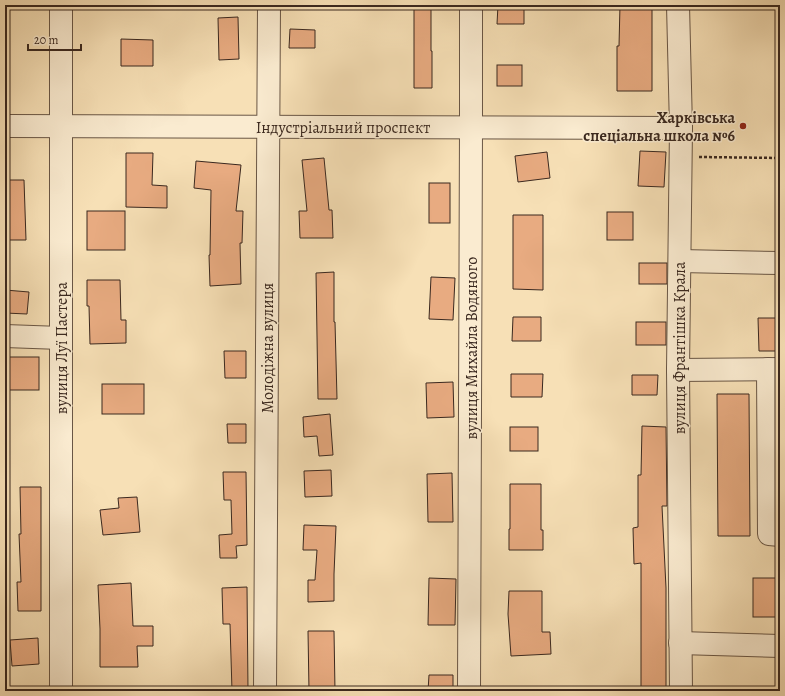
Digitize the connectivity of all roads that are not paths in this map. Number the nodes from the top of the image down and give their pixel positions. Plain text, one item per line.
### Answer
1 (61, 5) edge
2 (269, 5) edge
3 (471, 5) edge
4 (678, 5) edge
5 (5, 126) edge
6 (61, 126) junction
7 (268, 127) junction
8 (472, 128) junction
9 (681, 128) junction
10 (680, 261) junction
11 (780, 263) edge
12 (5, 336) edge
13 (61, 338) junction
14 (774, 369) edge
15 (678, 370) junction
16 (780, 534) edge
17 (680, 643) junction
18 (780, 646) edge
19 (61, 691) edge
20 (265, 691) edge
21 (469, 691) edge
22 (680, 691) edge

1 - 6 street, вулиця Луї Пастера
2 - 7 street, Молодіжна вулиця
3 - 8 street, вулиця Михайла Водяного
4 - 9 street, вулиця Франтішка Крала
5 - 6 street, Індустріальний проспект
6 - 7 street, Індустріальний проспект
6 - 13 street, вулиця Луї Пастера
7 - 8 street, Індустріальний проспект
7 - 20 street, Молодіжна вулиця
8 - 9 street, Індустріальний проспект
8 - 21 street, вулиця Михайла Водяного
9 - 10 street, вулиця Франтішка Крала
10 - 11 street
10 - 15 street, вулиця Франтішка Крала
12 - 13 street
13 - 19 street, вулиця Луї Пастера
14 - 15 street
14 - 16 street
15 - 17 street, вулиця Франтішка Крала
17 - 18 street
17 - 22 street, вулиця Франтішка Крала

